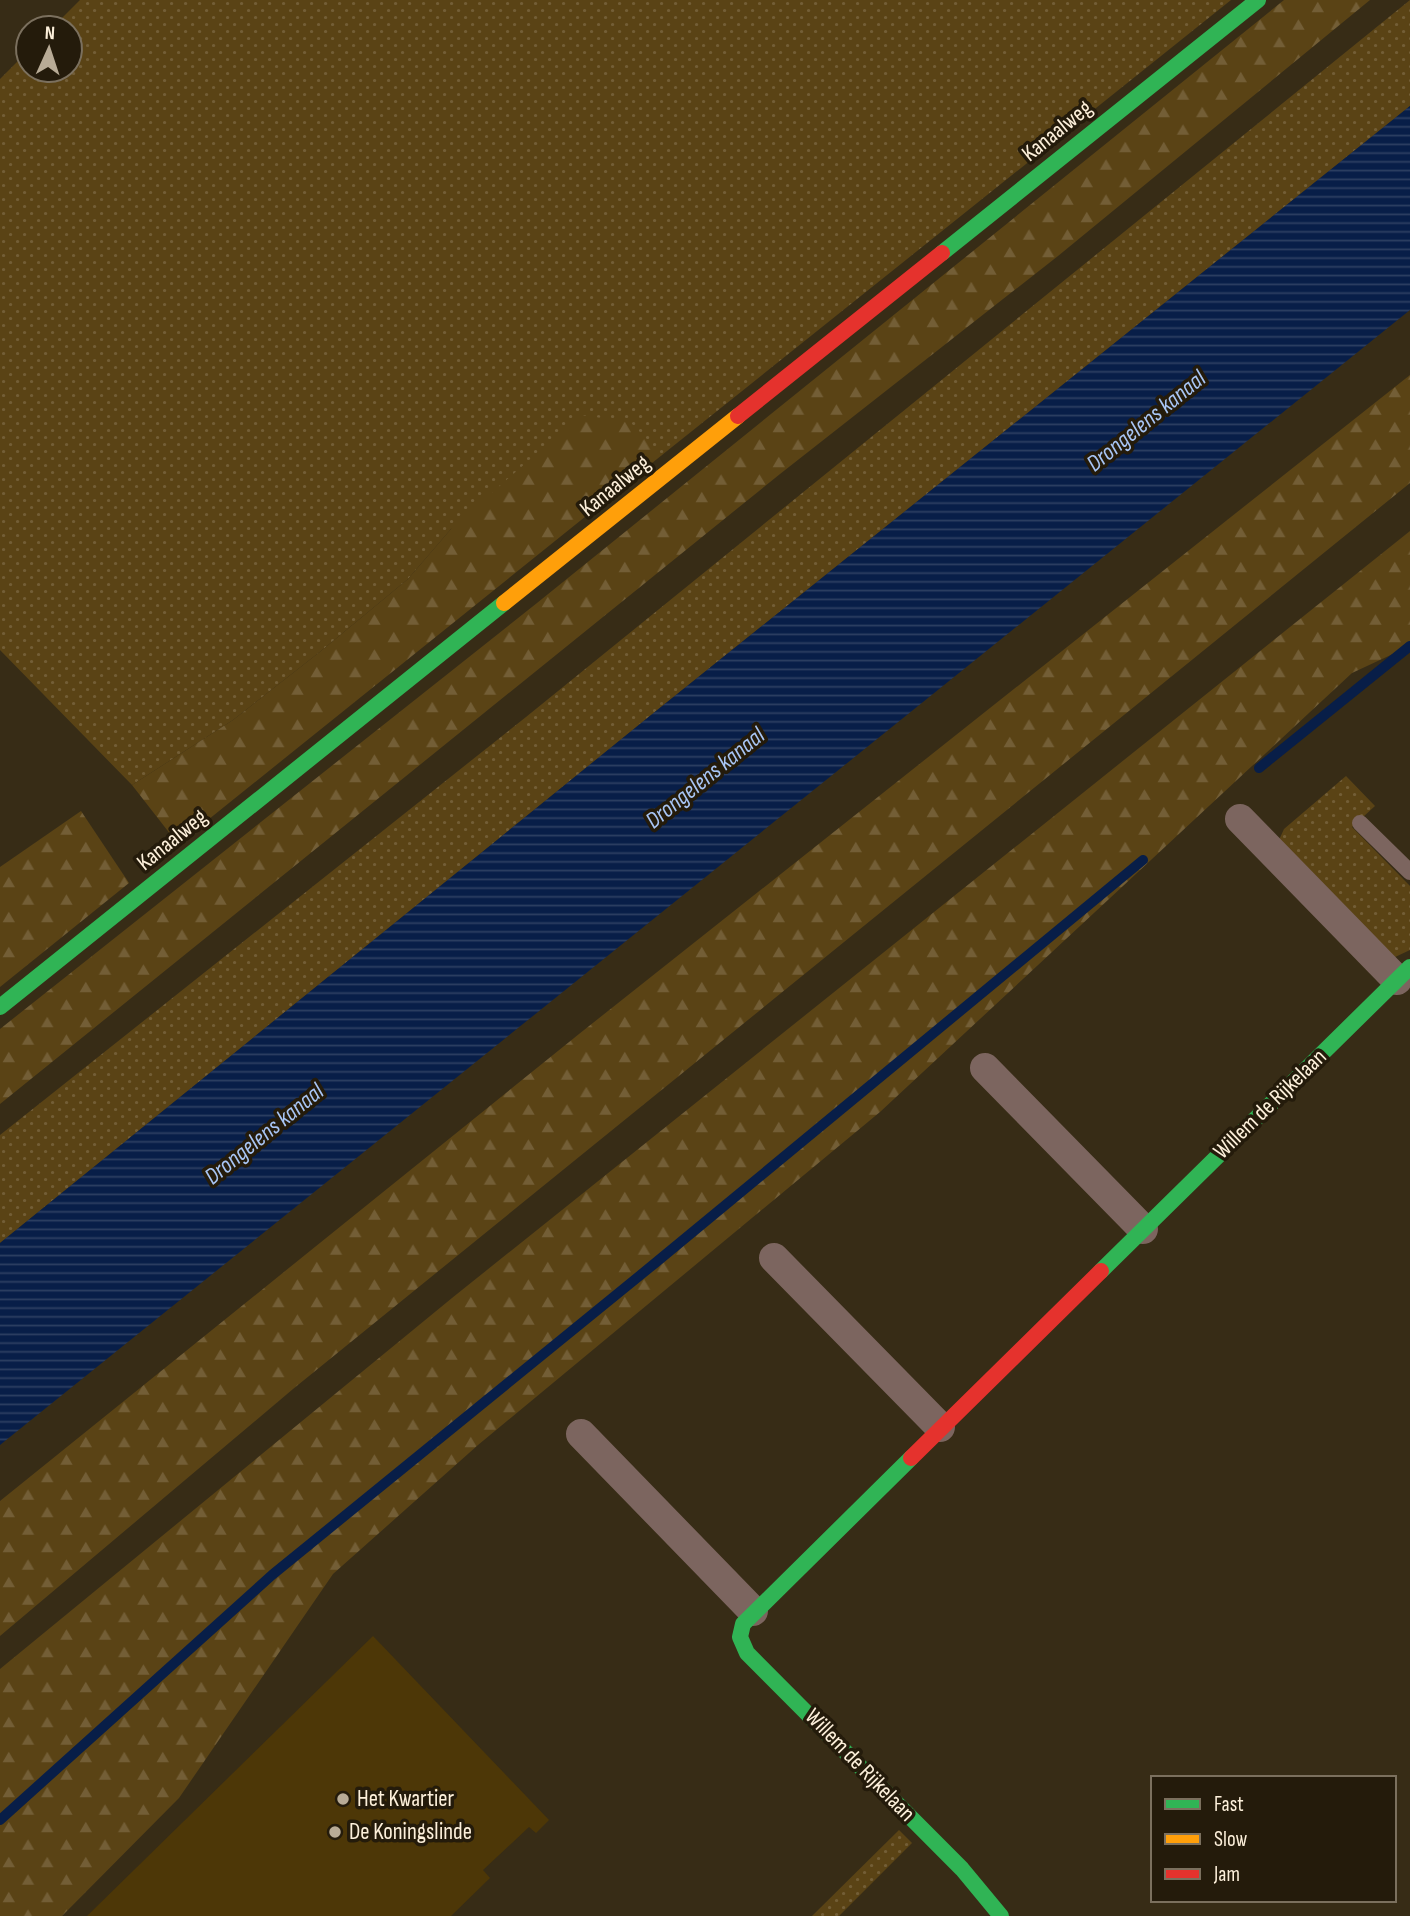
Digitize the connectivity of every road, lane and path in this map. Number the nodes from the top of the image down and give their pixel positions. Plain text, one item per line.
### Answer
1 (1258, 0) edge
2 (1240, 819) dead end
3 (1360, 823) dead end
4 (1410, 872) edge
5 (1404, 973) edge
6 (0, 1007) edge
7 (985, 1068) dead end
8 (1143, 1229) junction
9 (774, 1258) dead end
10 (940, 1427) junction
11 (581, 1434) dead end
12 (753, 1611) junction
13 (1001, 1916) edge

1 - 6 street, Kanaalweg
2 - 5 street, Willem de Rijkelaan
3 - 4 lane
5 - 8 street, Willem de Rijkelaan
7 - 8 street
8 - 10 street, Willem de Rijkelaan
9 - 10 street
10 - 12 street, Willem de Rijkelaan
11 - 12 street
12 - 13 street, Willem de Rijkelaan

